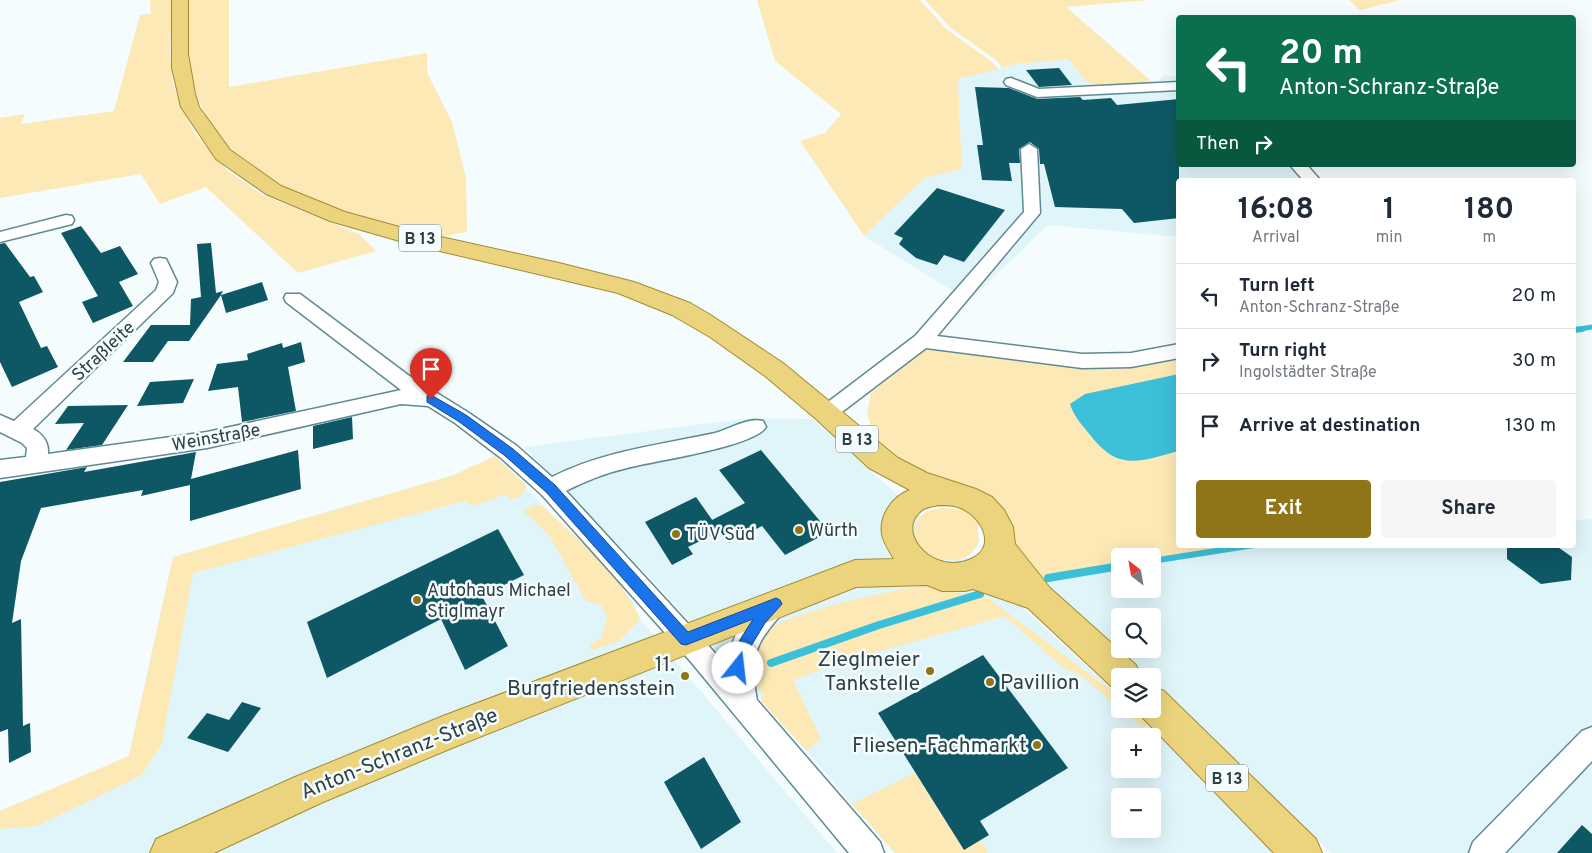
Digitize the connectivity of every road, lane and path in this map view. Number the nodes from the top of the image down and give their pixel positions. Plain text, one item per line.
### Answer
1 (180, 0) edge
2 (1011, 82) dead end
3 (1176, 86) edge
4 (1029, 150) dead end
5 (1300, 167) edge
6 (1310, 178) edge
7 (66, 220) dead end
8 (0, 237) edge
9 (160, 263) dead end
10 (293, 298) dead end
11 (922, 341) junction
12 (1176, 352) edge
13 (431, 399) junction
14 (826, 412) junction
15 (9, 427) edge
16 (755, 427) dead end
17 (37, 462) junction
18 (887, 466) junction
19 (0, 469) edge
20 (550, 488) junction
21 (946, 493) junction
22 (900, 523) junction
23 (1000, 546) junction
24 (928, 572) junction
25 (854, 574) junction
26 (972, 575) junction
27 (1039, 598) junction
28 (776, 604) junction
29 (686, 639) junction
30 (1115, 668) edge
31 (744, 705) junction
32 (1161, 712) edge
33 (1592, 741) edge
34 (170, 853) edge
35 (869, 853) edge
36 (1302, 853) edge
37 (1484, 853) edge

1 - 14 main road, B 13
2 - 3 street
4 - 11 street
5 - 6 street
7 - 8 street
9 - 15 street, Straßleite
10 - 13 street
11 - 12 street
11 - 14 street
13 - 17 street, Weinstraße
13 - 20 street
14 - 18 main road, B 13
15 - 17 street, Straßleite
16 - 20 street
17 - 19 street, Weinstraße
18 - 21 main road, B 13
18 - 22 main road, B 13
20 - 29 street
21 - 22 main road, B 13
21 - 23 main road, B 13
22 - 24 main road, B 13
22 - 25 main road, Anton-Schranz-Straße
23 - 26 main road, B 13
23 - 27 main road, B 13
24 - 25 main road, Anton-Schranz-Straße
24 - 26 main road, B 13
25 - 28 main road, Anton-Schranz-Straße
26 - 27 main road, B 13
27 - 30 main road, B 13
28 - 29 main road, Anton-Schranz-Straße
28 - 31 street
29 - 31 street
29 - 34 main road, Anton-Schranz-Straße
31 - 35 street
32 - 36 main road, B 13
33 - 37 street

